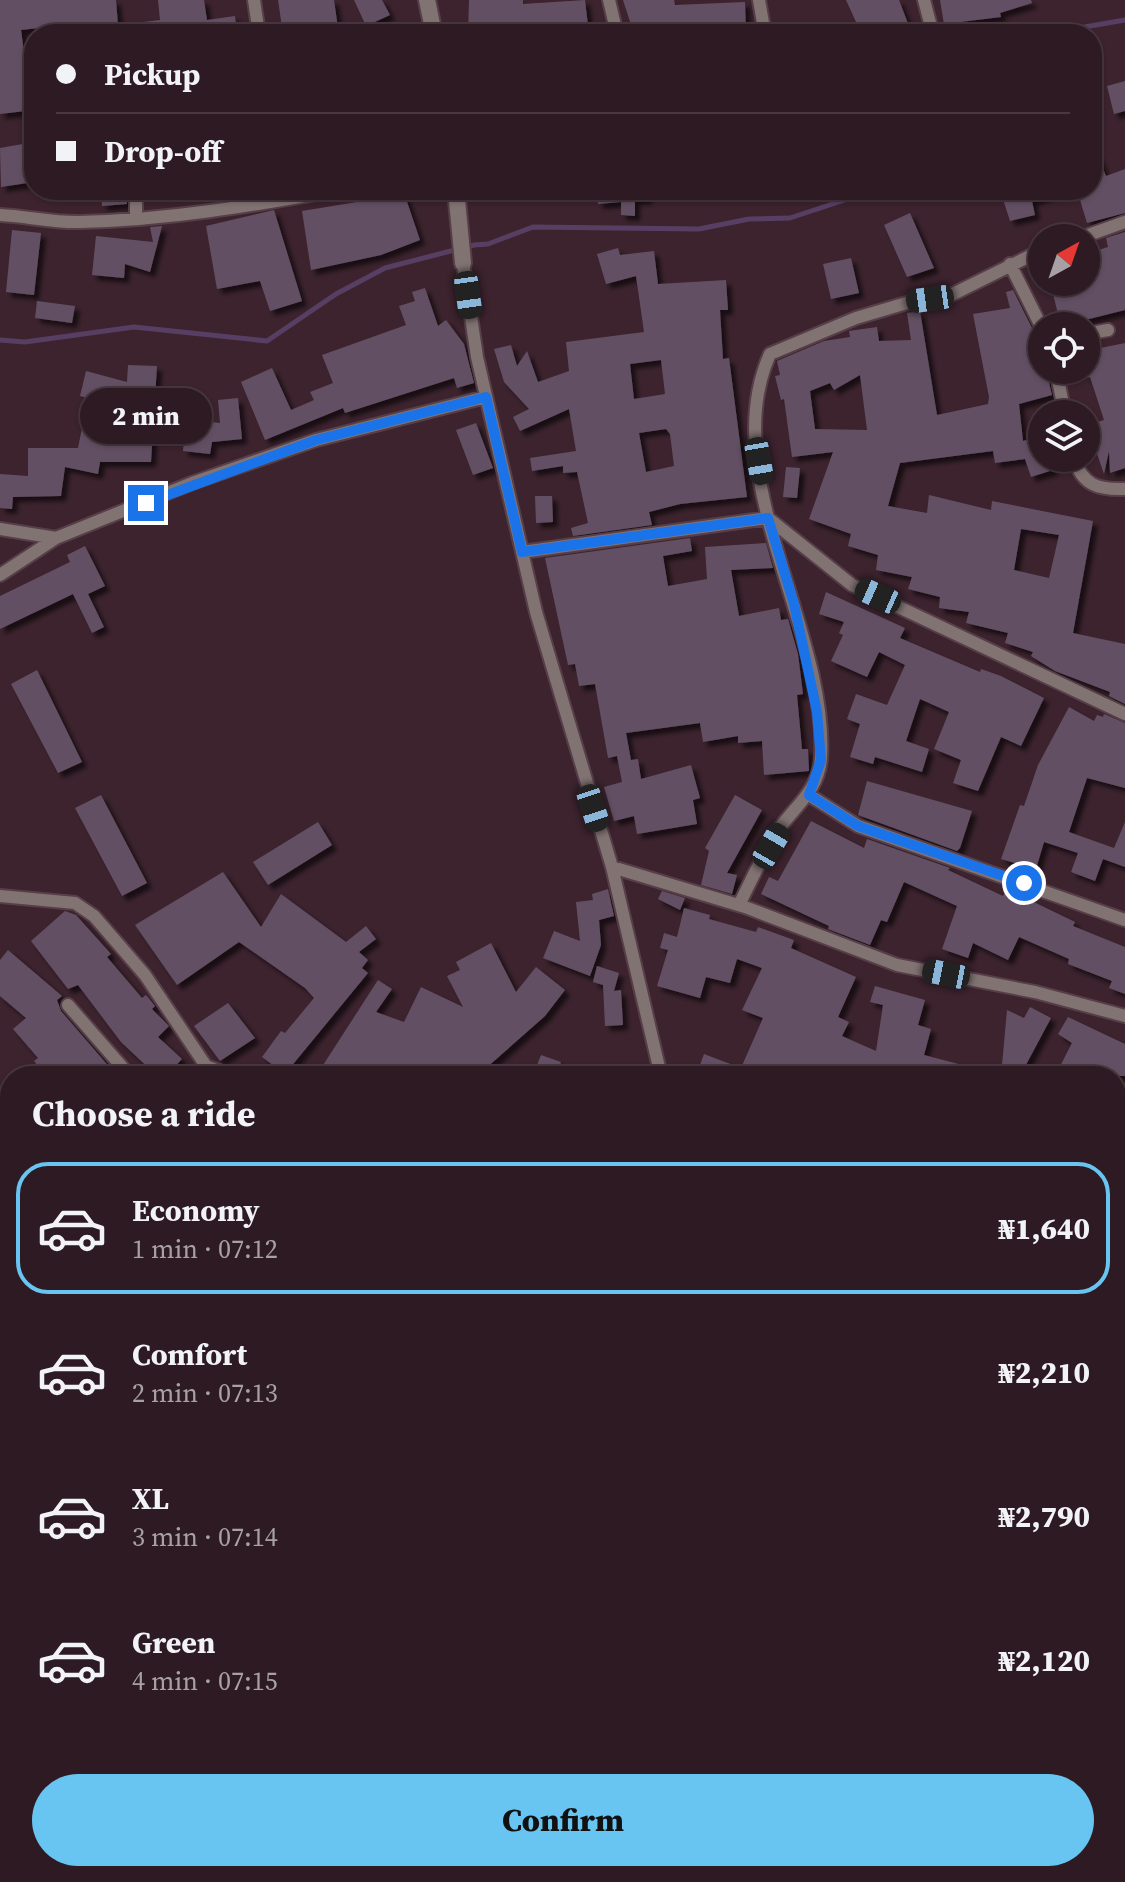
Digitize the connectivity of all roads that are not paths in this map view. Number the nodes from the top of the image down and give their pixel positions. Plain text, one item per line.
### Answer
1 (254, 0) edge
2 (427, 0) edge
3 (609, 0) edge
4 (759, 0) edge
5 (924, 0) edge
6 (258, 24) edge
7 (432, 24) edge
8 (615, 24) edge
9 (763, 24) edge
10 (930, 24) edge
11 (136, 200) edge
12 (281, 200) edge
13 (457, 200) edge
14 (0, 215) edge
15 (136, 218) junction
16 (1125, 222) edge
17 (1100, 231) edge
18 (1028, 256) edge
19 (463, 263) joint
20 (1010, 264) junction
21 (1034, 312) edge
22 (1108, 330) dead end
23 (1100, 331) edge
24 (486, 397) junction
25 (1078, 472) edge
26 (1125, 489) edge
27 (768, 518) junction
28 (0, 529) edge
29 (56, 538) junction
30 (522, 552) junction
31 (0, 575) edge
32 (1125, 714) edge
33 (809, 795) junction
34 (612, 867) junction
35 (0, 896) edge
36 (739, 905) junction
37 (1125, 920) edge
38 (68, 1005) dead end
39 (1125, 1016) edge
40 (121, 1066) edge
41 (206, 1066) edge
42 (659, 1066) edge

1 - 6 street
2 - 7 street
3 - 8 street
4 - 9 street
5 - 10 street
11 - 15 street
12 - 15 street
13 - 19 street
14 - 15 street
16 - 17 street
18 - 20 street
19 - 24 street
20 - 21 street
20 - 27 street
22 - 23 street
24 - 29 street
24 - 30 street
25 - 26 street
27 - 30 street
27 - 32 street
27 - 33 street
28 - 29 street
29 - 31 street
30 - 34 street
33 - 36 street
33 - 37 street
34 - 36 street
34 - 42 street
35 - 41 street
36 - 39 street
38 - 40 street

